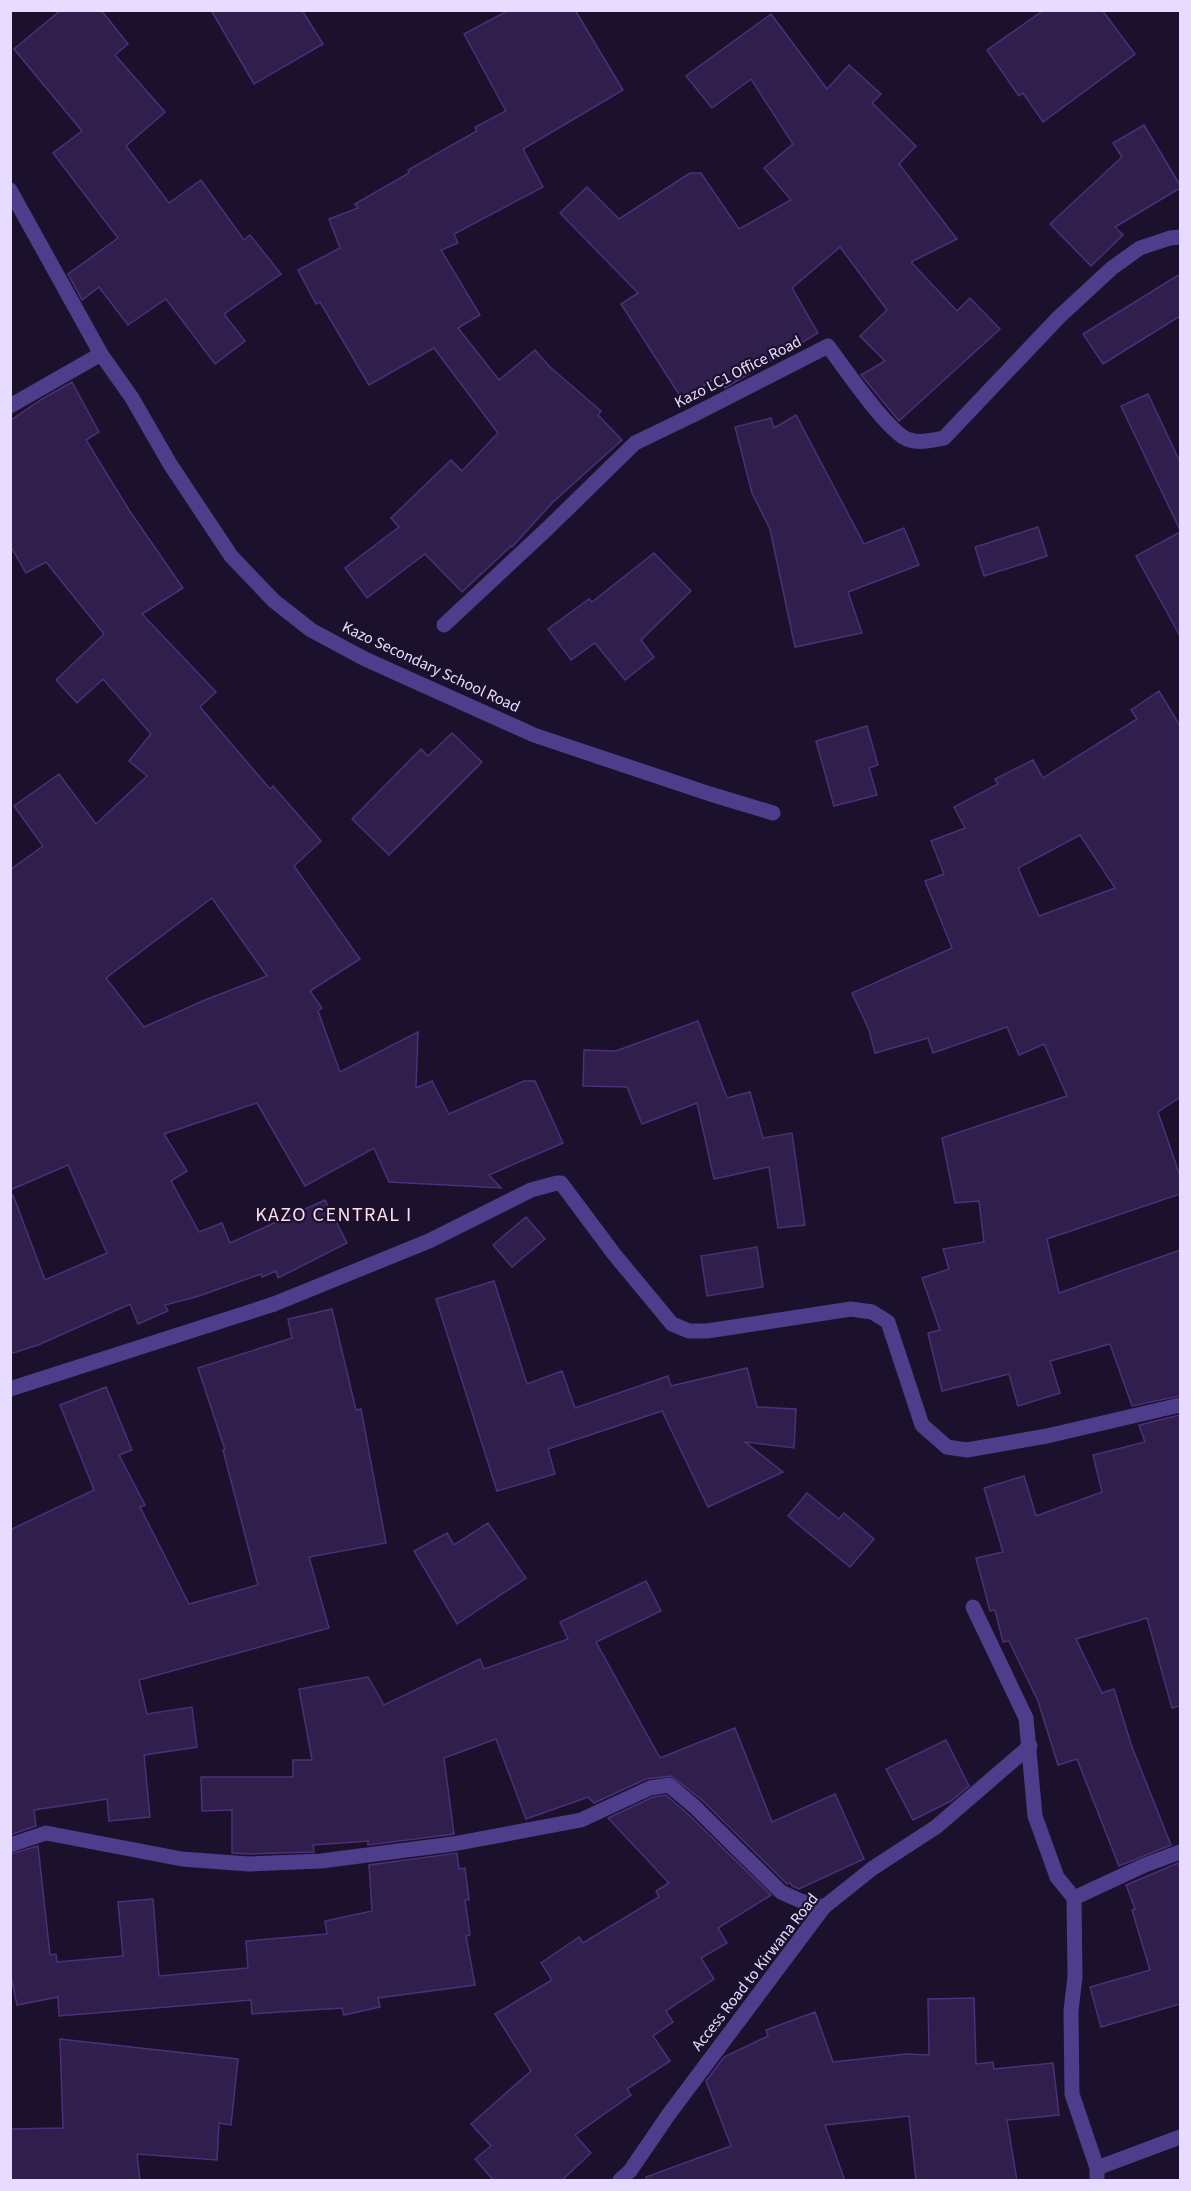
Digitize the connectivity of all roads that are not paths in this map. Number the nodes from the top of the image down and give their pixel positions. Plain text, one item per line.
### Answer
1 (10, 190) edge
2 (1180, 237) edge
3 (101, 354) junction
4 (10, 406) edge
5 (444, 625) dead end
6 (772, 813) dead end
7 (10, 1389) edge
8 (1180, 1405) edge
9 (973, 1607) dead end
10 (1030, 1746) junction
11 (10, 1845) edge
12 (1180, 1852) edge
13 (1074, 1898) junction
14 (824, 1907) junction
15 (1180, 2137) edge
16 (1097, 2174) edge
17 (621, 2181) edge

1 - 3 street, Kazo Secondary School Road
2 - 5 street, Kazo LC1 Office Road
3 - 4 street
3 - 6 street, Kazo Secondary School Road
7 - 8 street
9 - 10 street
10 - 13 street
10 - 14 street, Access Road to Kirwana Road
11 - 14 street
12 - 13 street
13 - 16 street
14 - 17 street, Access Road to Kirwana Road
15 - 16 street

